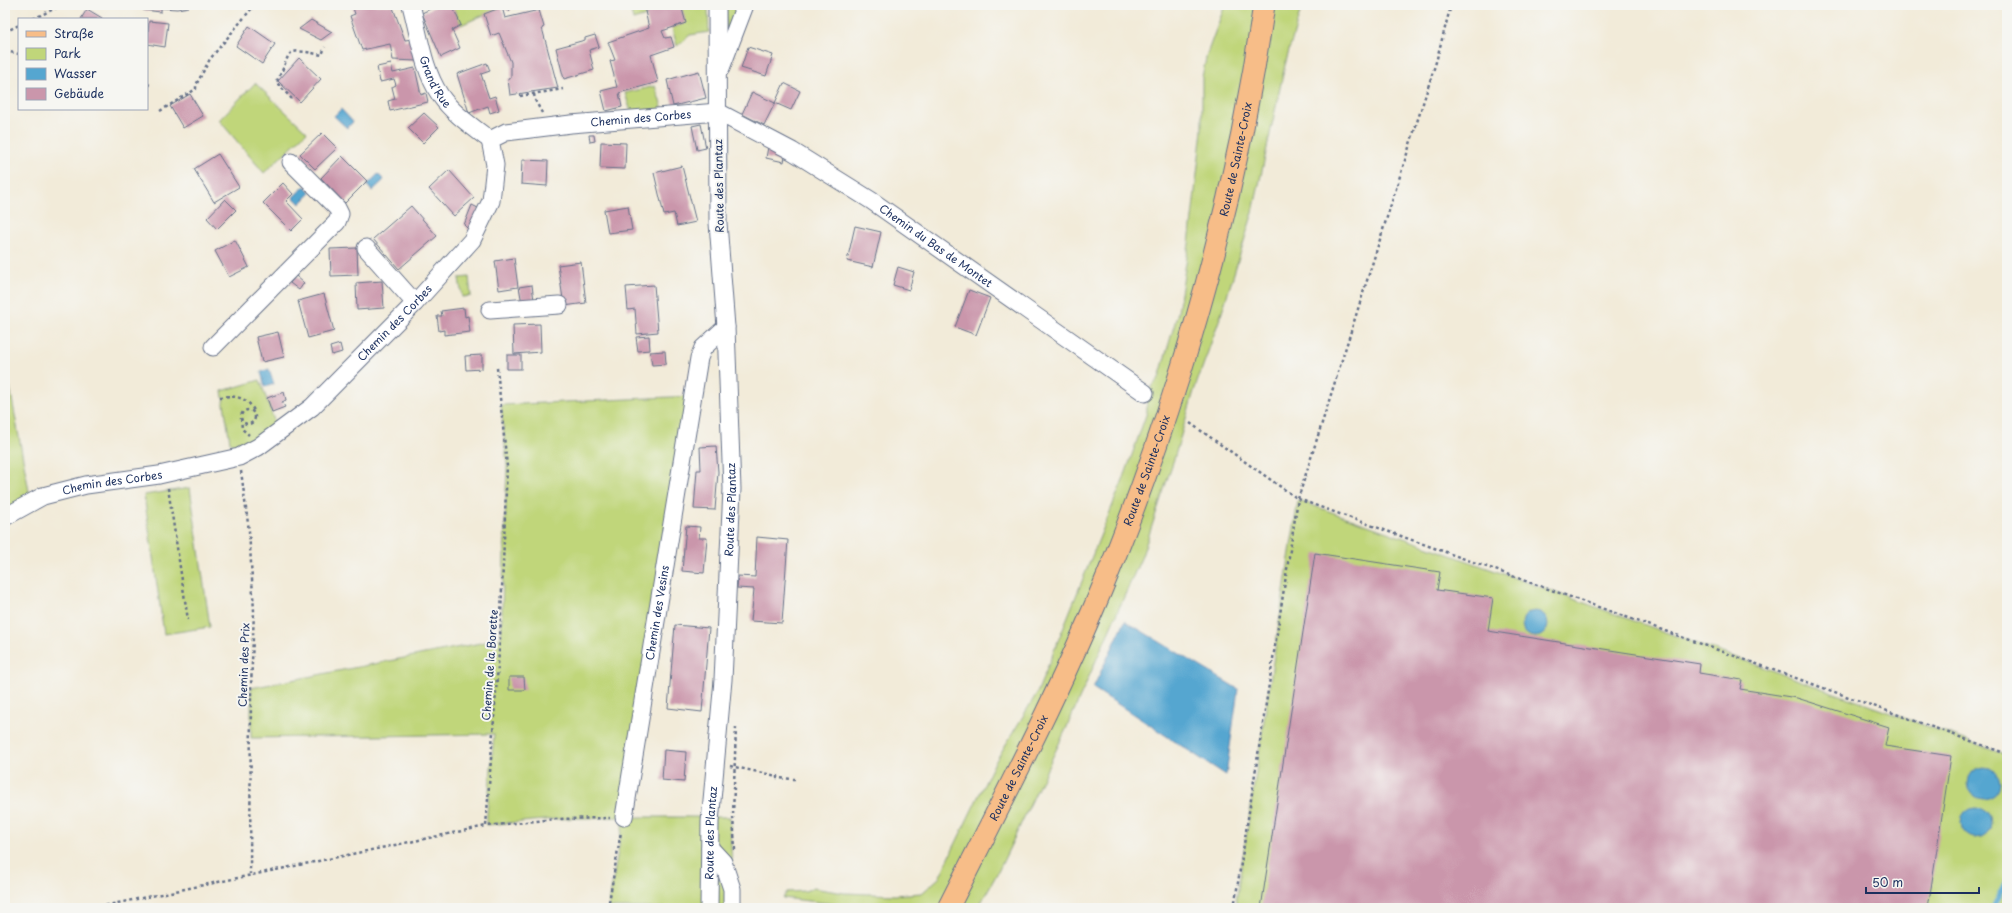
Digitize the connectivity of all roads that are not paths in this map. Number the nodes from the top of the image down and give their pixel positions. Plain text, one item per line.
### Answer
1 (411, 5) edge
2 (717, 5) edge
3 (745, 5) edge
4 (1264, 5) edge
5 (717, 78) junction
6 (718, 112) junction
7 (490, 140) junction
8 (290, 162) dead end
9 (366, 248) dead end
10 (415, 302) junction
11 (559, 305) dead end
12 (490, 310) dead end
13 (726, 327) junction
14 (212, 347) dead end
15 (1145, 393) dead end
16 (5, 517) edge
17 (624, 817) road end
18 (710, 848) junction
19 (709, 908) edge
20 (732, 908) edge
21 (948, 908) edge

1 - 7 street, Grand'Rue
2 - 5 street, Route des Plantaz
3 - 5 street
4 - 21 main road, Route de Sainte-Croix
5 - 6 street, Route des Plantaz
6 - 7 street, Chemin des Corbes
6 - 13 street, Route des Plantaz
6 - 15 street, Chemin du Bas de Montet
7 - 10 street, Chemin des Corbes
8 - 14 street
9 - 10 street
10 - 16 street, Chemin des Corbes
11 - 12 street
13 - 17 street, Chemin des Vesins
13 - 18 street, Route des Plantaz
18 - 19 street, Route des Plantaz
18 - 20 street

